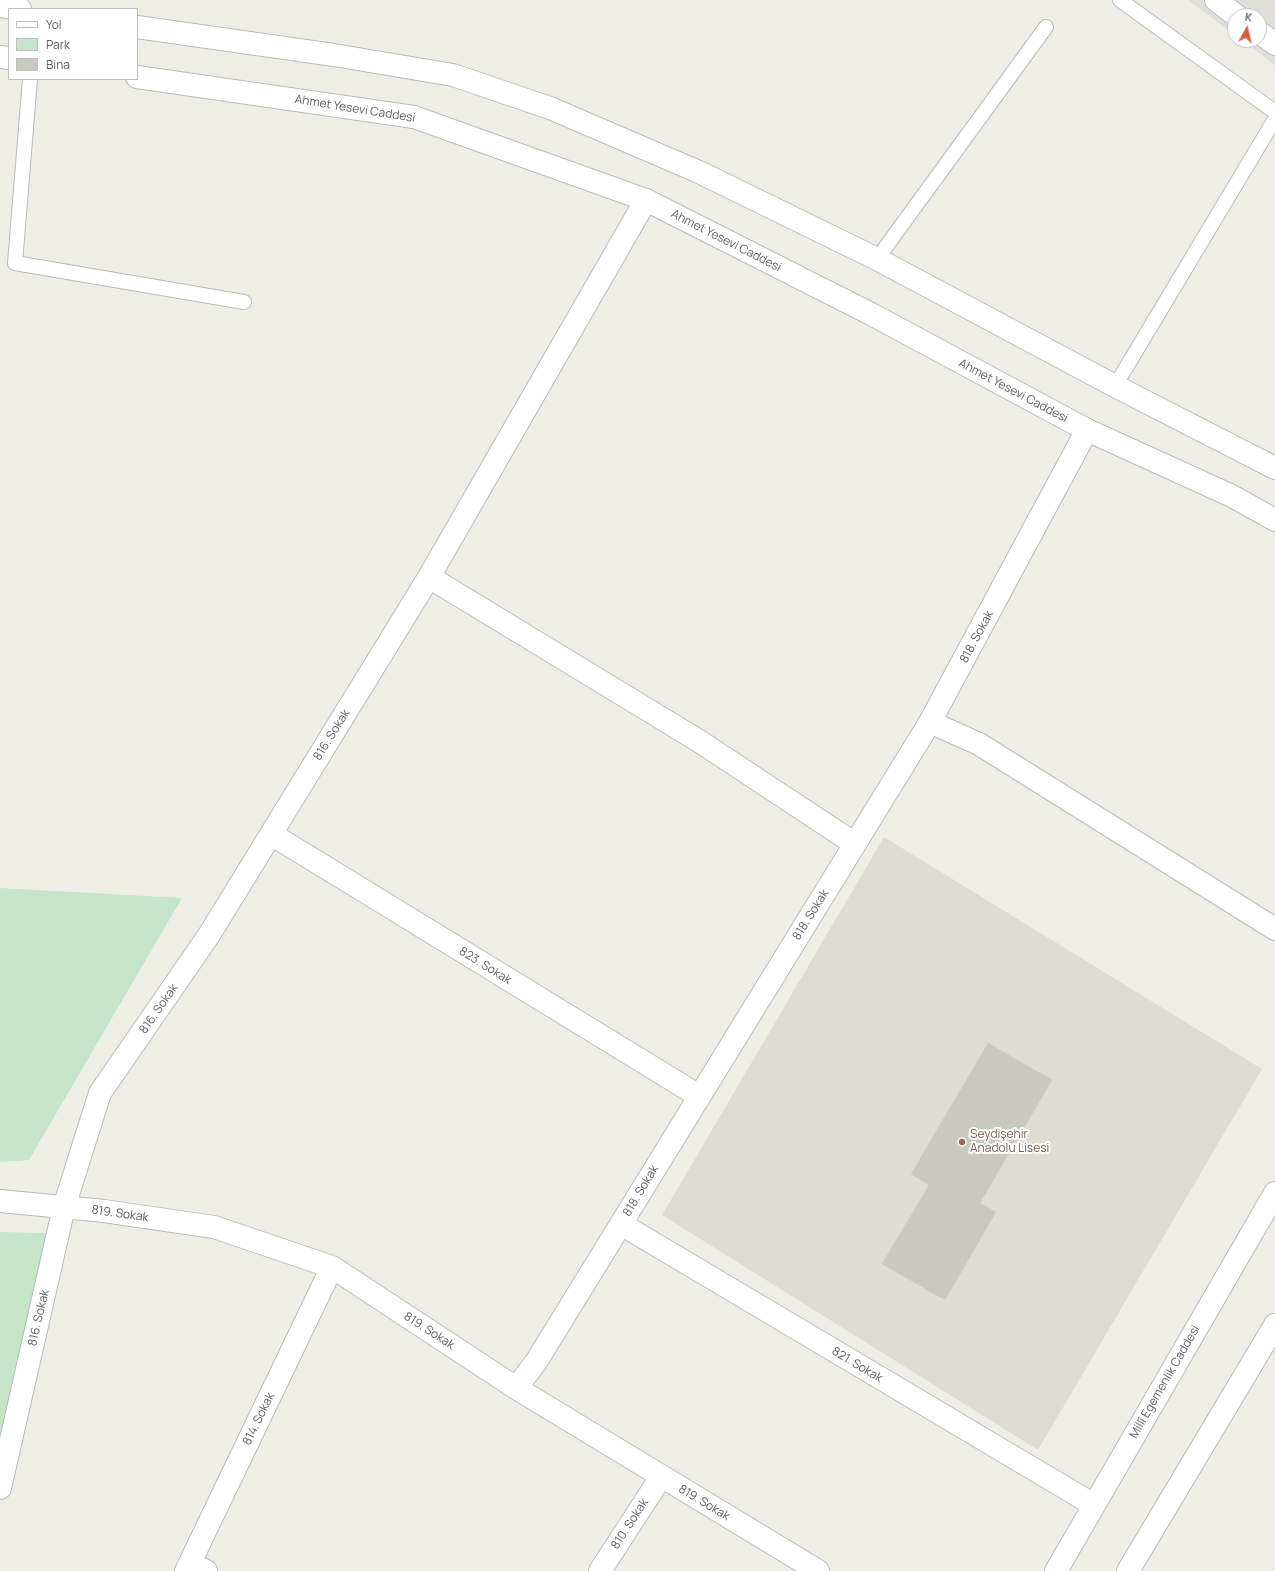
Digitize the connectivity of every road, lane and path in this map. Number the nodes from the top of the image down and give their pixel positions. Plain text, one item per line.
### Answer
1 (1120, 0) edge
2 (1216, 0) edge
3 (0, 6) edge
4 (13, 8) edge
5 (1227, 8) edge
6 (138, 27) edge
7 (1046, 27) dead end
8 (138, 77) edge
9 (30, 80) edge
10 (1275, 112) edge
11 (1275, 118) edge
12 (646, 200) junction
13 (877, 259) junction
14 (244, 302) dead end
15 (1115, 386) junction
16 (1087, 430) junction
17 (1275, 468) edge
18 (1275, 520) edge
19 (430, 577) junction
20 (930, 722) junction
21 (272, 834) junction
22 (855, 844) junction
23 (1275, 929) edge
24 (699, 1096) junction
25 (1275, 1193) edge
26 (0, 1201) edge
27 (64, 1207) junction
28 (621, 1224) junction
29 (332, 1267) junction
30 (1275, 1325) edge
31 (516, 1388) junction
32 (661, 1477) junction
33 (0, 1488) edge
34 (1094, 1505) junction
35 (194, 1568) edge
36 (600, 1571) edge
37 (818, 1571) edge
38 (1056, 1571) edge
39 (1128, 1571) edge

1 - 10 lane
2 - 5 street
3 - 4 street
6 - 13 street
7 - 13 lane
8 - 12 street, Ahmet Yesevi Caddesi
9 - 14 lane
11 - 15 lane
12 - 16 street, Ahmet Yesevi Caddesi
12 - 19 street, 816. Sokak
13 - 15 street
15 - 17 street
16 - 18 street, Ahmet Yesevi Caddesi
16 - 20 street, 818. Sokak
19 - 21 street, 816. Sokak
19 - 22 street
20 - 22 street, 818. Sokak
20 - 23 street
21 - 24 street, 823. Sokak
21 - 27 street, 816. Sokak
22 - 24 street, 818. Sokak
24 - 28 street, 818. Sokak
25 - 34 street, Millî Egemenlik Caddesi
26 - 27 street, 819. Sokak
27 - 29 street, 819. Sokak
27 - 33 street, 816. Sokak
28 - 31 street, 818. Sokak
28 - 34 street, 821. Sokak
29 - 31 street, 819. Sokak
29 - 35 street, 814. Sokak
30 - 39 street
31 - 32 street, 819. Sokak
32 - 36 street, 810. Sokak
32 - 37 street, 819. Sokak
34 - 38 street, Millî Egemenlik Caddesi

